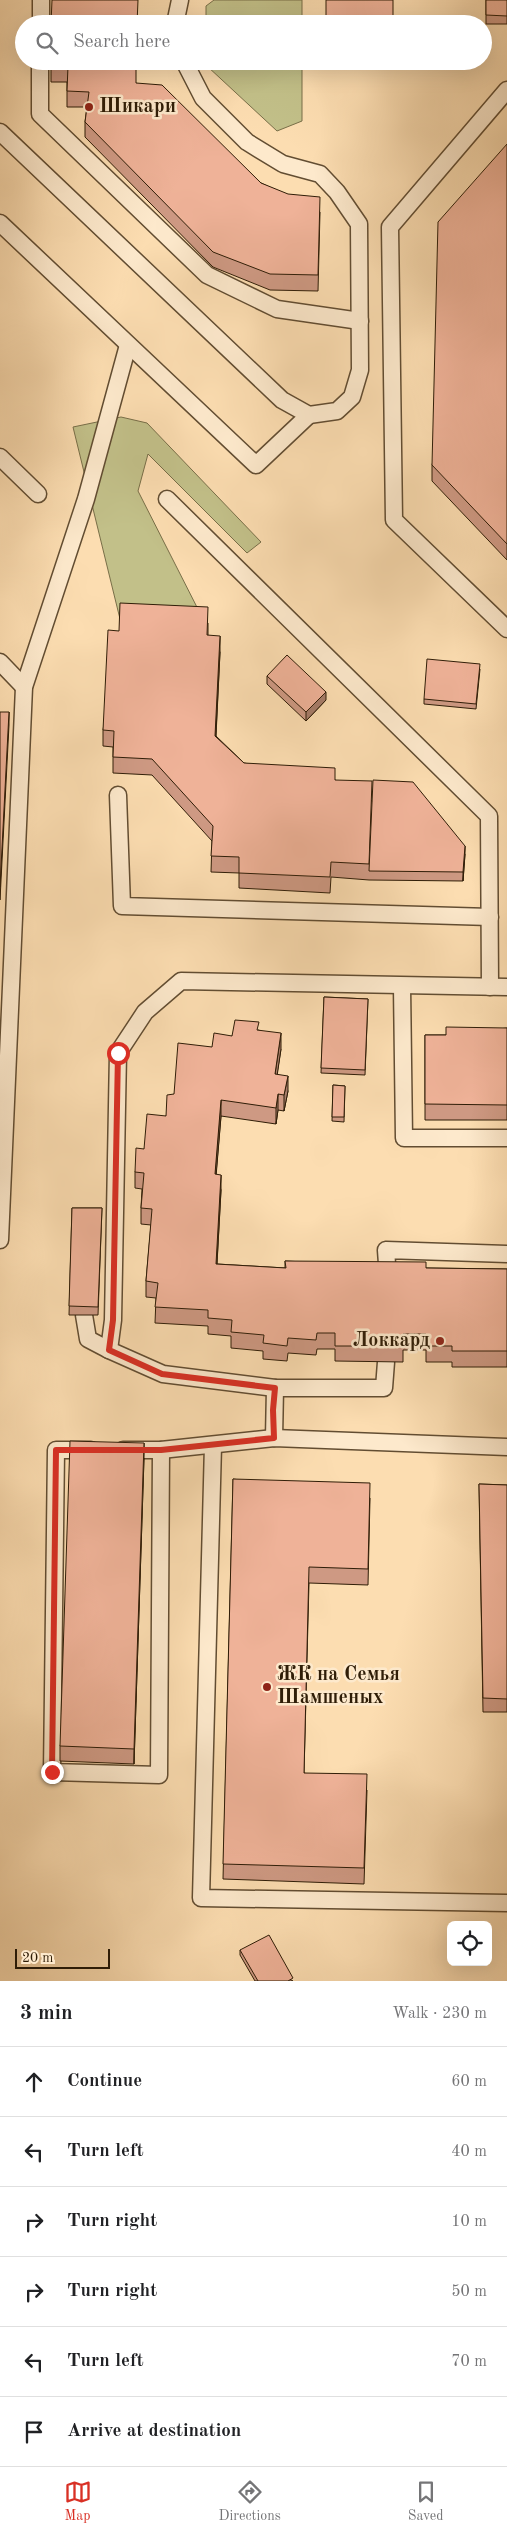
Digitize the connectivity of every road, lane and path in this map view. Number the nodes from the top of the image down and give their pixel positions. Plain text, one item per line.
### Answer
1 (41, 0) edge
2 (180, 0) edge
3 (41, 15) edge
4 (177, 15) edge
5 (40, 70) edge
6 (189, 70) edge
7 (507, 90) edge
8 (0, 132) edge
9 (0, 223) edge
10 (360, 321) junction
11 (128, 345) junction
12 (309, 415) junction
13 (0, 456) edge
14 (38, 494) dead end
15 (167, 499) dead end
16 (507, 629) edge
17 (0, 662) edge
18 (24, 687) junction
19 (118, 796) dead end
20 (490, 917) junction
21 (402, 986) junction
22 (490, 987) junction
23 (507, 987) edge
24 (507, 1138) edge
25 (0, 1240) edge
26 (507, 1254) edge
27 (388, 1278) edge
28 (84, 1315) edge
29 (109, 1350) junction
30 (386, 1362) edge
31 (275, 1388) junction
32 (274, 1438) junction
33 (213, 1445) junction
34 (507, 1446) edge
35 (161, 1450) junction
36 (507, 1903) edge

1 - 3 lane
2 - 4 lane
5 - 10 lane
6 - 10 lane
7 - 16 lane
8 - 12 lane
9 - 11 lane
10 - 12 lane
11 - 12 lane
11 - 18 lane
13 - 14 lane
15 - 20 lane
17 - 18 lane
18 - 25 lane
19 - 20 lane
20 - 22 lane
21 - 22 lane
21 - 24 lane
21 - 29 lane
22 - 23 lane
26 - 27 lane
28 - 29 lane
29 - 31 lane
30 - 31 lane
31 - 32 lane
32 - 33 lane
32 - 34 lane
33 - 35 lane
33 - 36 lane
35 - 35 lane

